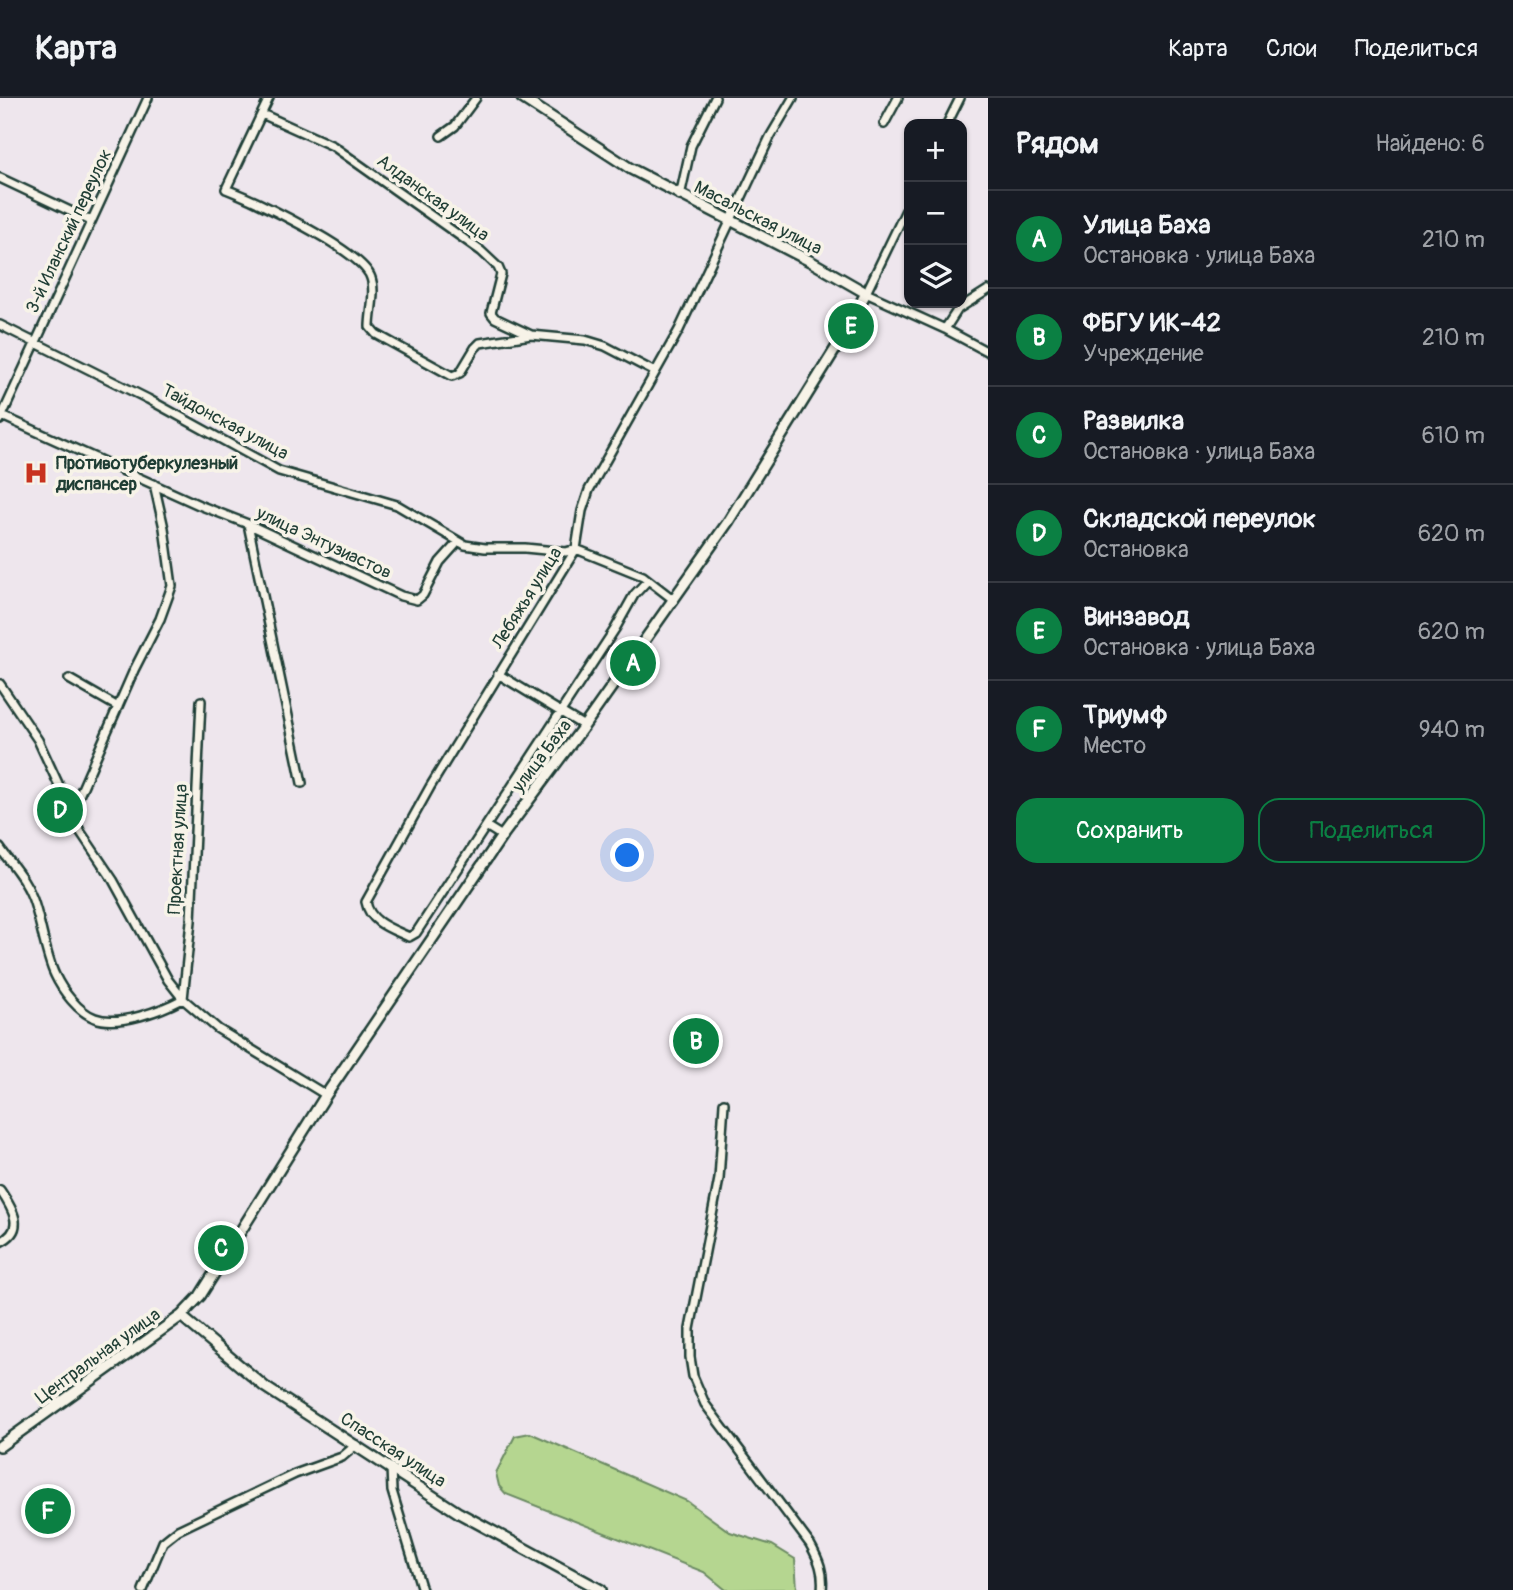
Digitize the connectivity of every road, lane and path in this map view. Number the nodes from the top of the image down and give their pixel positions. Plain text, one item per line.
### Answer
1 (148, 98) edge
2 (269, 98) edge
3 (476, 98) edge
4 (522, 98) edge
5 (715, 98) edge
6 (793, 98) edge
7 (898, 98) edge
8 (960, 98) edge
9 (262, 114) junction
10 (950, 119) edge
11 (884, 124) dead end
12 (441, 136) dead end
13 (0, 178) edge
14 (680, 196) junction
15 (904, 214) edge
16 (91, 221) junction
17 (730, 221) junction
18 (988, 290) edge
19 (866, 293) junction
20 (0, 326) edge
21 (945, 329) junction
22 (531, 335) junction
23 (35, 342) junction
24 (988, 352) edge
25 (655, 372) junction
26 (1, 417) edge
27 (154, 485) junction
28 (248, 524) junction
29 (458, 542) junction
30 (576, 549) junction
31 (648, 580) junction
32 (674, 600) junction
33 (498, 674) junction
34 (69, 679) dead end
35 (0, 684) edge
36 (201, 701) dead end
37 (118, 707) junction
38 (559, 712) junction
39 (584, 726) junction
40 (302, 783) dead end
41 (71, 814) junction
42 (486, 827) junction
43 (502, 836) junction
44 (0, 848) edge
45 (183, 999) junction
46 (326, 1095) junction
47 (724, 1103) dead end
48 (0, 1190) edge
49 (0, 1242) edge
50 (181, 1316) junction
51 (356, 1445) junction
52 (0, 1446) edge
53 (391, 1466) junction
54 (143, 1590) edge
55 (422, 1590) edge
56 (601, 1590) edge
57 (821, 1590) edge

1 - 16 street, 3-й Иланский переулок
2 - 9 street
3 - 12 street
4 - 14 street, Масальская улица
5 - 14 street
6 - 17 street, Лебяжья улица
7 - 11 street
8 - 10 street
9 - 22 street, Алданская улица
9 - 22 street
13 - 16 street
14 - 17 street, Масальская улица
15 - 19 street, улица Баха
16 - 23 street, 3-й Иланский переулок
17 - 19 street, Масальская улица
17 - 25 street, Лебяжья улица
18 - 21 street
19 - 21 street, Масальская улица
19 - 32 street, улица Баха
20 - 23 street, Тайдонская улица
21 - 24 street, Масальская улица
22 - 25 street
23 - 26 street, 3-й Иланский переулок
23 - 29 street, Тайдонская улица
25 - 30 street, Лебяжья улица
26 - 27 street, улица Энтузиастов
27 - 28 street, улица Энтузиастов
27 - 37 street
28 - 29 street, улица Энтузиастов
28 - 40 street
29 - 30 street, Тайдонская улица
30 - 31 street, Тайдонская улица
30 - 33 street, Лебяжья улица
31 - 32 street, Тайдонская улица
31 - 38 street
32 - 39 street, улица Баха
33 - 38 street
33 - 42 street, Лебяжья улица
34 - 37 street
35 - 41 street
36 - 45 street, Проектная улица
37 - 41 street
38 - 39 street
38 - 42 street
39 - 43 street, улица Баха
41 - 45 street
42 - 43 street
43 - 46 street, улица Баха
44 - 45 street
45 - 46 street
46 - 50 street, улица Баха
47 - 57 street
48 - 49 street
50 - 51 street, Спасская улица
50 - 52 street, Центральная улица
51 - 53 street, Спасская улица
51 - 54 street
53 - 55 street
53 - 56 street, Спасская улица

